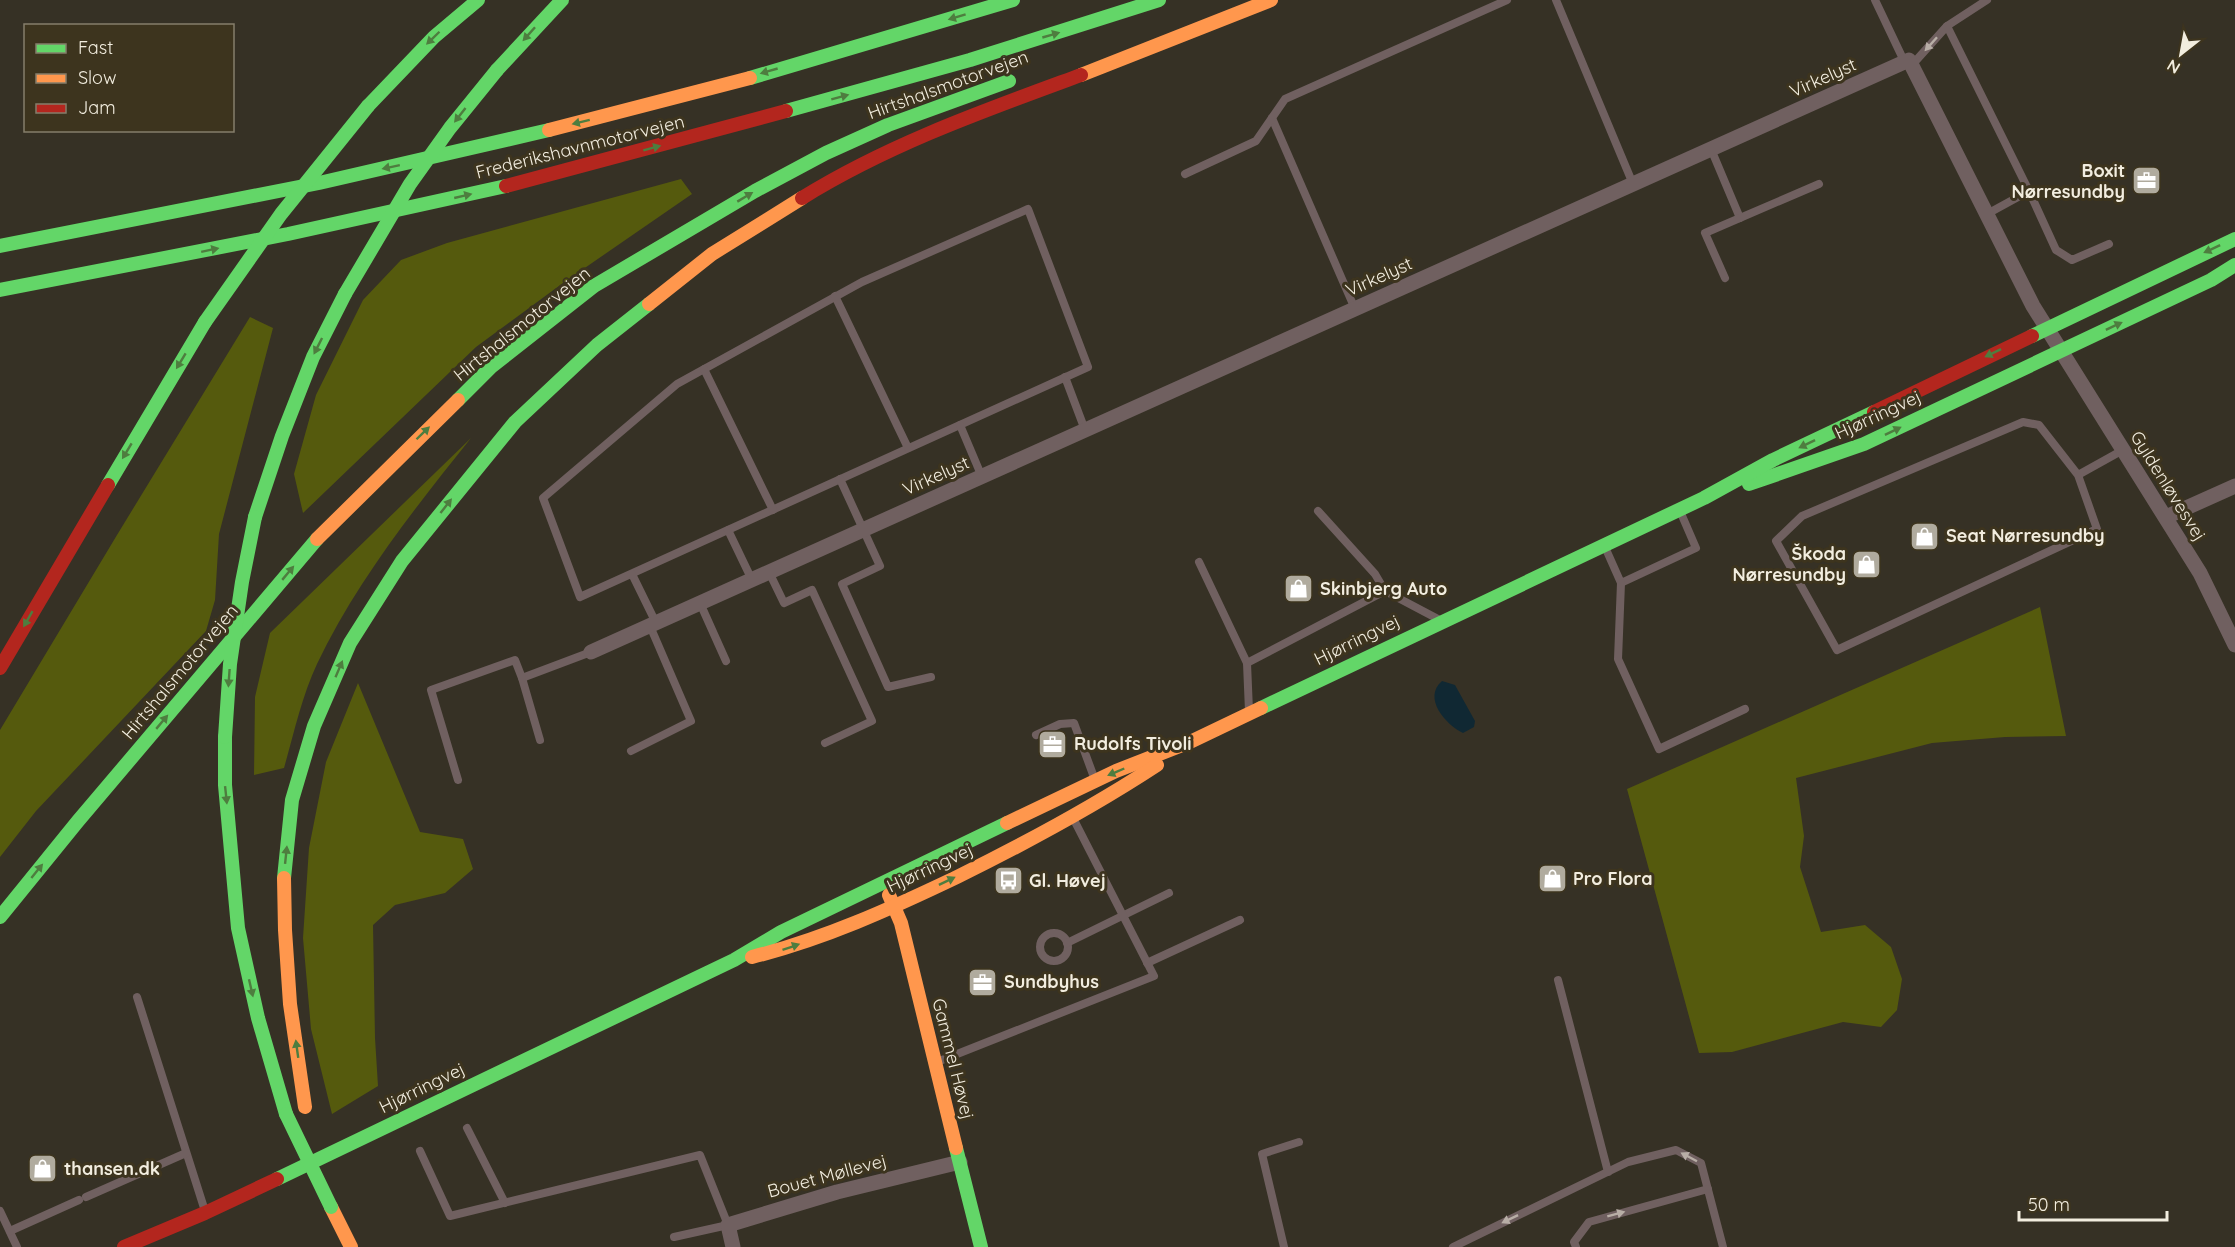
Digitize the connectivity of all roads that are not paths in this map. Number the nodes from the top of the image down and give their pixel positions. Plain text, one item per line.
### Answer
1 (478, 0) edge
2 (562, 0) edge
3 (1013, 0) edge
4 (1159, 0) edge
5 (1240, 0) edge
6 (1271, 0) edge
7 (1507, 0) edge
8 (1556, 0) edge
9 (1875, 0) edge
10 (1987, 0) edge
11 (1174, 24) dead end
12 (1947, 26) junction
13 (1908, 64) junction
14 (1019, 78) dead end
15 (1272, 118) junction
16 (1711, 150) junction
17 (1185, 174) dead end
18 (1633, 184) junction
19 (1819, 184) dead end
20 (2029, 191) junction
21 (195, 210) junction
22 (1987, 214) junction
23 (1740, 218) junction
24 (0, 234) edge
25 (2235, 238) edge
26 (2109, 244) dead end
27 (0, 246) edge
28 (153, 262) junction
29 (2235, 265) edge
30 (1725, 278) dead end
31 (0, 290) edge
32 (835, 296) junction
33 (0, 299) edge
34 (1355, 309) junction
35 (2046, 328) junction
36 (2061, 352) junction
37 (704, 369) junction
38 (1065, 377) junction
39 (960, 425) junction
40 (1085, 430) junction
41 (908, 448) junction
42 (2123, 450) junction
43 (2078, 475) junction
44 (982, 477) junction
45 (840, 479) junction
46 (2235, 486) edge
47 (1704, 498) junction
48 (773, 510) junction
49 (1679, 510) junction
50 (1318, 511) dead end
51 (2166, 517) junction
52 (864, 529) junction
53 (728, 530) junction
54 (1604, 546) junction
55 (1200, 562) dead end
56 (770, 572) junction
57 (633, 574) junction
58 (752, 580) junction
59 (1621, 583) junction
60 (1385, 591) junction
61 (700, 603) junction
62 (1443, 621) junction
63 (653, 624) junction
64 (2235, 645) edge
65 (591, 652) joint
66 (726, 661) dead end
67 (1247, 663) junction
68 (0, 668) edge
69 (931, 677) dead end
70 (522, 678) junction
71 (1745, 709) dead end
72 (1249, 714) junction
73 (1036, 735) dead end
74 (540, 740) dead end
75 (1190, 742) junction
76 (825, 743) dead end
77 (631, 751) dead end
78 (458, 780) dead end
79 (1095, 781) junction
80 (1073, 818) junction
81 (884, 882) junction
82 (1169, 893) dead end
83 (894, 907) junction
84 (1123, 916) junction
85 (0, 917) edge
86 (1240, 920) dead end
87 (1067, 943) dead end
88 (734, 960) junction
89 (1147, 963) junction
90 (1558, 980) dead end
91 (137, 997) dead end
92 (935, 1062) junction
93 (306, 1113) dead end
94 (467, 1128) dead end
95 (314, 1140) dead end
96 (1299, 1142) dead end
97 (420, 1151) dead end
98 (186, 1153) junction
99 (960, 1162) junction
100 (1608, 1172) junction
101 (1708, 1189) junction
102 (505, 1203) junction
103 (332, 1207) junction
104 (0, 1212) edge
105 (205, 1213) junction
106 (728, 1225) junction
107 (10, 1230) junction
108 (674, 1237) dead end
109 (17, 1247) edge
110 (124, 1247) edge
111 (351, 1247) edge
112 (733, 1247) edge
113 (981, 1247) edge
114 (1284, 1247) edge
115 (1453, 1247) edge
116 (1576, 1247) edge
117 (1723, 1247) edge

1 -> 68 main road, bridge
2 -> 103 main road, bridge
3 -> 21 main road, Frederikshavnmotorvejen
28 -> 4 main road, Frederikshavnmotorvejen
5 - 11 main road
93 -> 6 main road
7 - 15 lane
8 - 18 lane
9 - 13 lane
10 - 12 lane
12 -> 13 lane
12 - 20 lane
13 - 16 street, Virkelyst
13 - 22 street
85 -> 14 main road, Hirtshalsmotorvejen
15 - 17 lane
15 - 34 lane
16 - 18 street, Virkelyst
16 - 23 lane
18 - 34 street, Virkelyst
19 - 23 lane
20 - 22 lane
20 - 26 lane
21 - 24 main road
21 - 27 main road, Frederikshavnmotorvejen
22 - 35 street
23 - 30 lane
25 -> 35 main road, Hjørringvej
28 - 31 main road, Frederikshavnmotorvejen
28 - 33 main road
36 -> 29 main road, Hjørringvej
32 - 37 lane
32 - 38 lane
32 - 41 lane
34 - 40 street, Virkelyst
35 - 36 street
35 -> 47 main road, Hjørringvej
36 - 42 street, Gyldenløvesvej
47 -> 36 main road, Hjørringvej
37 - 48 lane
37 - 57 lane
38 - 39 lane
38 - 40 lane
39 - 41 lane
39 - 44 lane
40 - 44 street, Virkelyst
41 - 45 lane
42 - 43 lane
42 - 51 street, Gyldenløvesvej
43 - 43 lane
44 - 52 street, Virkelyst
45 - 48 lane
45 - 52 lane
46 - 51 street
47 - 49 main road, Hjørringvej
48 - 53 lane
49 - 54 main road, Hjørringvej
49 - 59 lane
50 - 60 lane
51 - 64 street, Gyldenløvesvej
52 - 56 street, Virkelyst
52 - 69 lane
53 - 57 lane
53 - 58 lane
54 - 59 lane
54 - 62 main road, Hjørringvej
55 - 67 lane
56 - 58 street, Virkelyst
56 - 76 lane
57 - 63 lane
58 - 61 street, Virkelyst
59 - 71 lane
60 - 62 lane
60 - 67 lane
61 - 63 street, Virkelyst
61 - 66 lane
62 - 72 main road, Hjørringvej
63 - 65 street, Virkelyst
63 - 77 lane
65 - 70 lane
67 - 72 lane
70 - 74 lane
70 - 78 lane
72 - 75 main road, Hjørringvej
73 - 79 lane
75 -> 79 main road, Hjørringvej
75 - 80 main road, Hjørringvej
79 - 81 main road, Hjørringvej
83 -> 80 main road, Hjørringvej
80 - 84 lane
81 - 83 main road, Gammel Høvej
81 - 88 main road, Hjørringvej
82 - 84 lane
88 -> 83 main road, Hjørringvej
83 - 92 main road, Gammel Høvej
84 - 87 lane
84 - 89 lane
86 - 89 lane
88 - 105 main road, Hjørringvej
89 - 92 lane
90 - 100 lane
91 - 98 lane
92 - 99 main road, Gammel Høvej
94 - 102 lane
95 - 103 main road, bridge
96 - 114 lane
97 - 102 lane
98 - 105 lane
98 - 107 lane
99 - 106 street, Bouet Møllevej
99 - 113 main road, Gammel Høvej
101 -> 100 lane
100 -> 115 lane
116 -> 101 lane
101 - 117 lane
102 - 106 lane
103 - 111 main road
104 - 107 lane
105 - 110 main road, Hjørringvej
106 - 108 lane
106 - 112 street
107 - 109 lane

